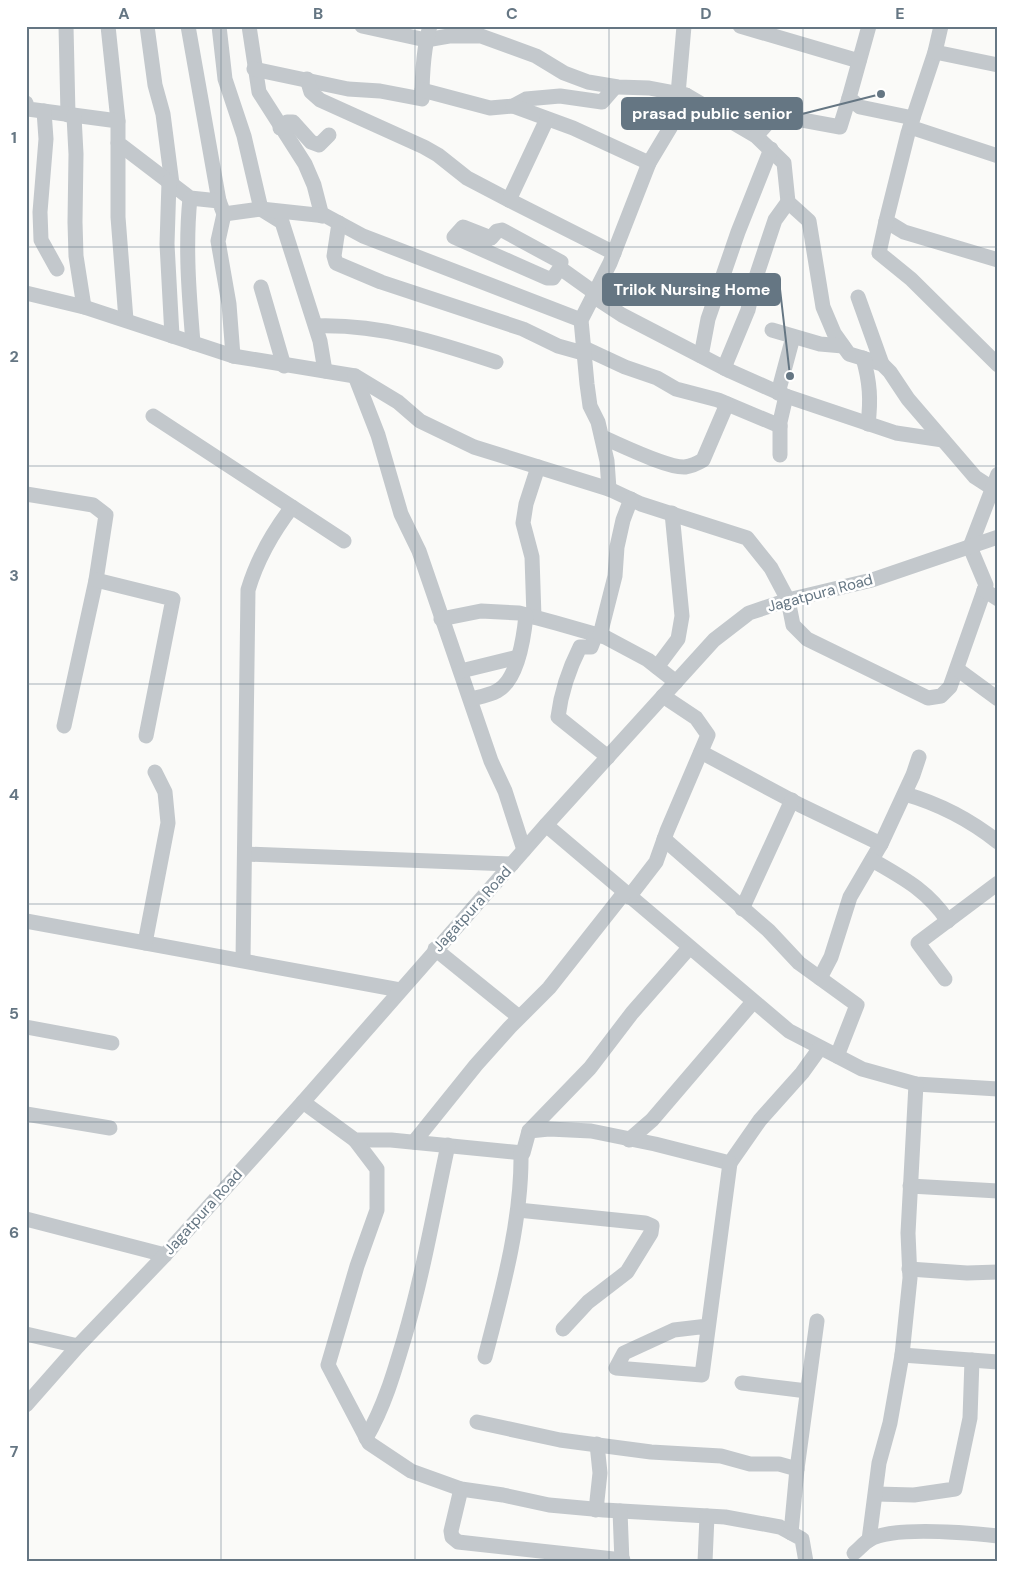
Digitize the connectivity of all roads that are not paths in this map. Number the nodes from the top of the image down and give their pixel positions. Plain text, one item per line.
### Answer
1 (66, 26) edge
2 (108, 26) edge
3 (147, 26) edge
4 (188, 26) edge
5 (219, 26) edge
6 (249, 26) edge
7 (362, 26) edge
8 (684, 26) edge
9 (869, 26) edge
10 (941, 26) edge
11 (748, 27) edge
12 (428, 33) edge
13 (935, 52) junction
14 (859, 62) junction
15 (998, 65) edge
16 (254, 69) junction
17 (308, 79) junction
18 (615, 86) junction
19 (422, 90) junction
20 (682, 95) junction
21 (849, 98) junction
22 (26, 103) edge
23 (513, 106) junction
24 (44, 111) junction
25 (71, 116) junction
26 (547, 120) junction
27 (118, 121) junction
28 (911, 122) junction
29 (280, 128) junction
30 (329, 135) dead end
31 (756, 136) junction
32 (118, 143) junction
33 (771, 149) junction
34 (998, 156) edge
35 (649, 163) junction
36 (171, 183) junction
37 (190, 198) junction
38 (509, 200) junction
39 (788, 202) junction
40 (222, 208) junction
41 (261, 209) junction
42 (322, 216) junction
43 (886, 221) junction
44 (339, 223) junction
45 (614, 253) junction
46 (998, 260) edge
47 (560, 268) junction
48 (57, 269) dead end
49 (261, 287) dead end
50 (26, 293) edge
51 (594, 295) junction
52 (858, 297) dead end
53 (77, 305) junction
54 (126, 320) junction
55 (581, 320) junction
56 (316, 326) junction
57 (772, 330) dead end
58 (172, 336) junction
59 (794, 337) junction
60 (193, 343) junction
61 (844, 346) junction
62 (583, 350) junction
63 (233, 356) junction
64 (701, 356) junction
65 (863, 358) junction
66 (496, 362) dead end
67 (882, 364) junction
68 (998, 365) edge
69 (284, 366) junction
70 (724, 368) junction
71 (325, 371) junction
72 (355, 376) junction
73 (782, 395) junction
74 (727, 404) junction
75 (153, 416) dead end
76 (868, 424) junction
77 (780, 426) junction
78 (602, 438) junction
79 (943, 440) junction
80 (780, 455) dead end
81 (538, 467) junction
82 (995, 481) edge
83 (609, 490) junction
84 (26, 494) edge
85 (631, 499) junction
86 (292, 507) junction
87 (672, 513) junction
88 (998, 537) edge
89 (344, 541) dead end
90 (970, 547) junction
91 (96, 580) junction
92 (984, 590) junction
93 (998, 599) edge
94 (788, 600) junction
95 (530, 616) junction
96 (441, 619) junction
97 (598, 635) junction
98 (518, 657) junction
99 (657, 667) junction
100 (957, 669) junction
101 (461, 671) junction
102 (676, 682) junction
103 (663, 696) junction
104 (471, 699) junction
105 (998, 699) edge
106 (64, 726) dead end
107 (146, 736) dead end
108 (700, 752) junction
109 (608, 757) junction
110 (919, 757) dead end
111 (155, 772) dead end
112 (905, 794) junction
113 (792, 800) junction
114 (546, 825) junction
115 (664, 839) junction
116 (998, 842) edge
117 (881, 844) junction
118 (524, 850) junction
119 (245, 854) junction
120 (872, 860) junction
121 (512, 864) junction
122 (998, 883) edge
123 (627, 895) junction
124 (742, 909) junction
125 (26, 921) edge
126 (948, 921) junction
127 (145, 943) junction
128 (689, 948) junction
129 (435, 950) junction
130 (243, 960) junction
131 (820, 978) junction
132 (945, 980) dead end
133 (400, 990) junction
134 (753, 1002) junction
135 (519, 1017) junction
136 (26, 1027) edge
137 (112, 1043) dead end
138 (820, 1048) junction
139 (836, 1056) junction
140 (916, 1084) junction
141 (998, 1088) edge
142 (303, 1102) junction
143 (26, 1114) edge
144 (110, 1128) dead end
145 (529, 1131) junction
146 (355, 1140) junction
147 (628, 1140) junction
148 (414, 1142) junction
149 (448, 1145) junction
150 (521, 1153) junction
151 (730, 1163) junction
152 (910, 1186) junction
153 (998, 1191) edge
154 (518, 1210) junction
155 (26, 1219) edge
156 (165, 1255) junction
157 (909, 1269) junction
158 (998, 1272) edge
159 (817, 1321) dead end
160 (708, 1326) junction
161 (563, 1329) dead end
162 (26, 1334) edge
163 (78, 1346) junction
164 (902, 1355) junction
165 (485, 1357) dead end
166 (972, 1360) junction
167 (998, 1362) edge
168 (742, 1383) dead end
169 (807, 1391) junction
170 (26, 1406) edge
171 (477, 1422) dead end
172 (366, 1438) junction
173 (597, 1444) junction
174 (797, 1469) junction
175 (461, 1489) junction
176 (876, 1494) junction
177 (596, 1510) junction
178 (620, 1511) junction
179 (707, 1516) junction
180 (791, 1533) junction
181 (998, 1536) edge
182 (869, 1540) junction
183 (854, 1553) dead end
184 (532, 1556) edge
185 (622, 1561) edge
186 (705, 1562) edge
187 (806, 1562) edge

1 - 25 street
2 - 27 street
3 - 36 street
4 - 40 street
5 - 41 street
6 - 16 street
7 - 12 street
8 - 20 street
9 - 14 street
10 - 13 street
11 - 14 street
12 - 18 street
12 - 19 street
13 - 15 street
13 - 28 street
14 - 21 street
16 - 17 street
16 - 29 street
17 - 19 street
17 - 38 street
18 - 20 street
18 - 23 street
19 - 23 street
20 - 31 street
20 - 35 street
21 - 28 street
21 - 31 street
22 - 24 street
23 - 26 street
24 - 25 street
24 - 48 street
25 - 27 street
25 - 53 street
26 - 35 street
26 - 38 street
27 - 32 street
28 - 34 street
28 - 43 street
29 - 30 street
29 - 42 street
31 - 33 street
32 - 36 street
32 - 54 street
33 - 39 street
33 - 64 street
35 - 45 street
36 - 37 street
36 - 58 street
37 - 40 street
37 - 60 street
38 - 45 street
39 - 61 street
39 - 70 street
40 - 41 street
40 - 63 street
41 - 42 street
41 - 56 street
42 - 44 street
43 - 46 street
43 - 68 street
44 - 55 street
44 - 62 street
45 - 51 street
47 - 47 street
47 - 51 street
49 - 69 street
50 - 53 street
51 - 55 street
51 - 64 street
52 - 67 street
53 - 54 street
54 - 58 street
55 - 62 street
56 - 66 street
56 - 71 street
57 - 59 street
58 - 60 street
59 - 61 street
59 - 73 street
60 - 63 street
61 - 65 street
62 - 74 street
62 - 78 street
63 - 69 street
64 - 70 street
65 - 67 street
65 - 76 street
67 - 79 street
69 - 71 street
70 - 73 street
71 - 72 street
72 - 81 street
72 - 96 street
73 - 76 street
73 - 77 street
74 - 77 street
74 - 78 street
75 - 86 street
76 - 79 street
77 - 80 street
78 - 83 street
79 - 82 street
81 - 83 street
81 - 95 street
82 - 90 street
83 - 85 street
84 - 91 street
85 - 87 street
85 - 97 street
86 - 89 street
86 - 119 street
87 - 94 street
87 - 99 street
88 - 90 street, Jagatpura Road
90 - 92 street
90 - 94 street, Jagatpura Road
91 - 106 street
91 - 107 street
92 - 93 street
92 - 100 street
94 - 100 street
94 - 102 street, Jagatpura Road
95 - 96 street
95 - 97 street
95 - 98 street
96 - 101 street
97 - 99 street
97 - 109 street
98 - 101 street
98 - 104 street
99 - 102 street
100 - 105 street
101 - 104 street
102 - 103 street, Jagatpura Road
103 - 108 street
103 - 109 street, Jagatpura Road
104 - 118 street
108 - 113 street
108 - 115 street
109 - 114 street, Jagatpura Road
110 - 112 street
111 - 127 street
112 - 116 street
112 - 117 street
113 - 117 street
113 - 124 street
114 - 118 street, Jagatpura Road
114 - 123 street
115 - 123 street
115 - 124 street
117 - 120 street
118 - 121 street, Jagatpura Road
119 - 121 street
119 - 130 street
120 - 126 street
120 - 131 street
121 - 129 street, Jagatpura Road
122 - 126 street
123 - 128 street
123 - 135 street
124 - 131 street
125 - 127 street
126 - 132 street
127 - 130 street
128 - 134 street
128 - 145 street
129 - 133 street, Jagatpura Road
129 - 135 street
130 - 133 street
131 - 139 street
133 - 142 street, Jagatpura Road
134 - 138 street
134 - 147 street
135 - 148 street
136 - 137 street
138 - 139 street
138 - 151 street
139 - 140 street
140 - 141 street
140 - 152 street
142 - 146 street
142 - 156 street, Jagatpura Road
143 - 144 street
145 - 147 street
145 - 150 street
146 - 148 street
146 - 172 street
147 - 151 street
148 - 149 street
149 - 150 street
149 - 172 street
150 - 154 street
151 - 160 street
152 - 153 street
152 - 157 street
154 - 161 street
154 - 165 street
155 - 156 street
156 - 163 street, Jagatpura Road
157 - 158 street
157 - 164 street
159 - 169 street
160 - 160 street
162 - 163 street
163 - 170 street, Jagatpura Road
164 - 166 street
164 - 176 street
166 - 167 street
166 - 176 street
168 - 169 street
169 - 174 street
171 - 173 street
172 - 175 street
173 - 174 street
173 - 177 street
174 - 180 street
175 - 177 street
175 - 184 street
176 - 182 street
177 - 178 street
178 - 179 street
178 - 185 street
179 - 180 street
179 - 186 street
180 - 187 street
181 - 182 street
182 - 183 street
184 - 185 street

